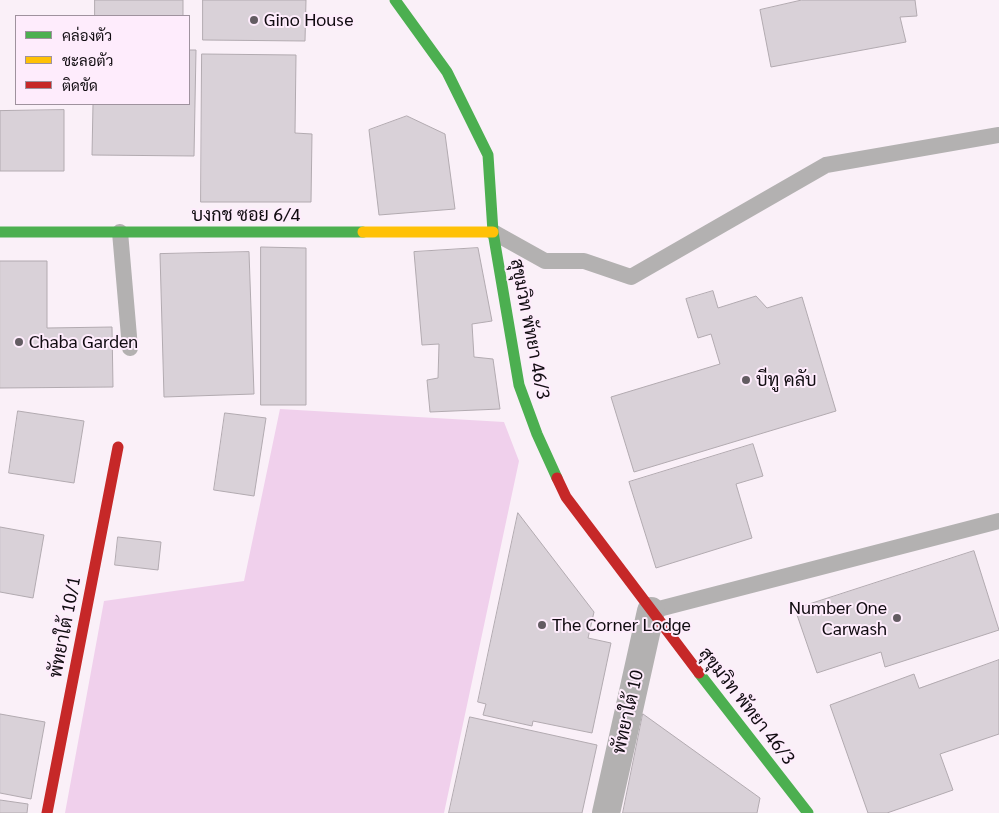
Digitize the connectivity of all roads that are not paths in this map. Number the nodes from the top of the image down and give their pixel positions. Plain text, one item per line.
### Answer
1 (395, 0) edge
2 (999, 135) edge
3 (0, 232) edge
4 (120, 232) junction
5 (493, 232) junction
6 (130, 348) dead end
7 (118, 447) dead end
8 (999, 521) edge
9 (651, 611) junction
10 (47, 813) edge
11 (606, 813) edge
12 (808, 813) edge

1 - 5 street, สุขุมวิท พัทยา 46/3
2 - 5 lane
3 - 4 street, บงกช ซอย 6/4
4 - 5 street, บงกช ซอย 6/4
4 - 6 lane
5 - 9 street, สุขุมวิท พัทยา 46/3
7 - 10 street, พัทยาใต้ 10/1
8 - 9 lane
9 - 11 street, พัทยาใต้ 10
9 - 12 street, สุขุมวิท พัทยา 46/3

